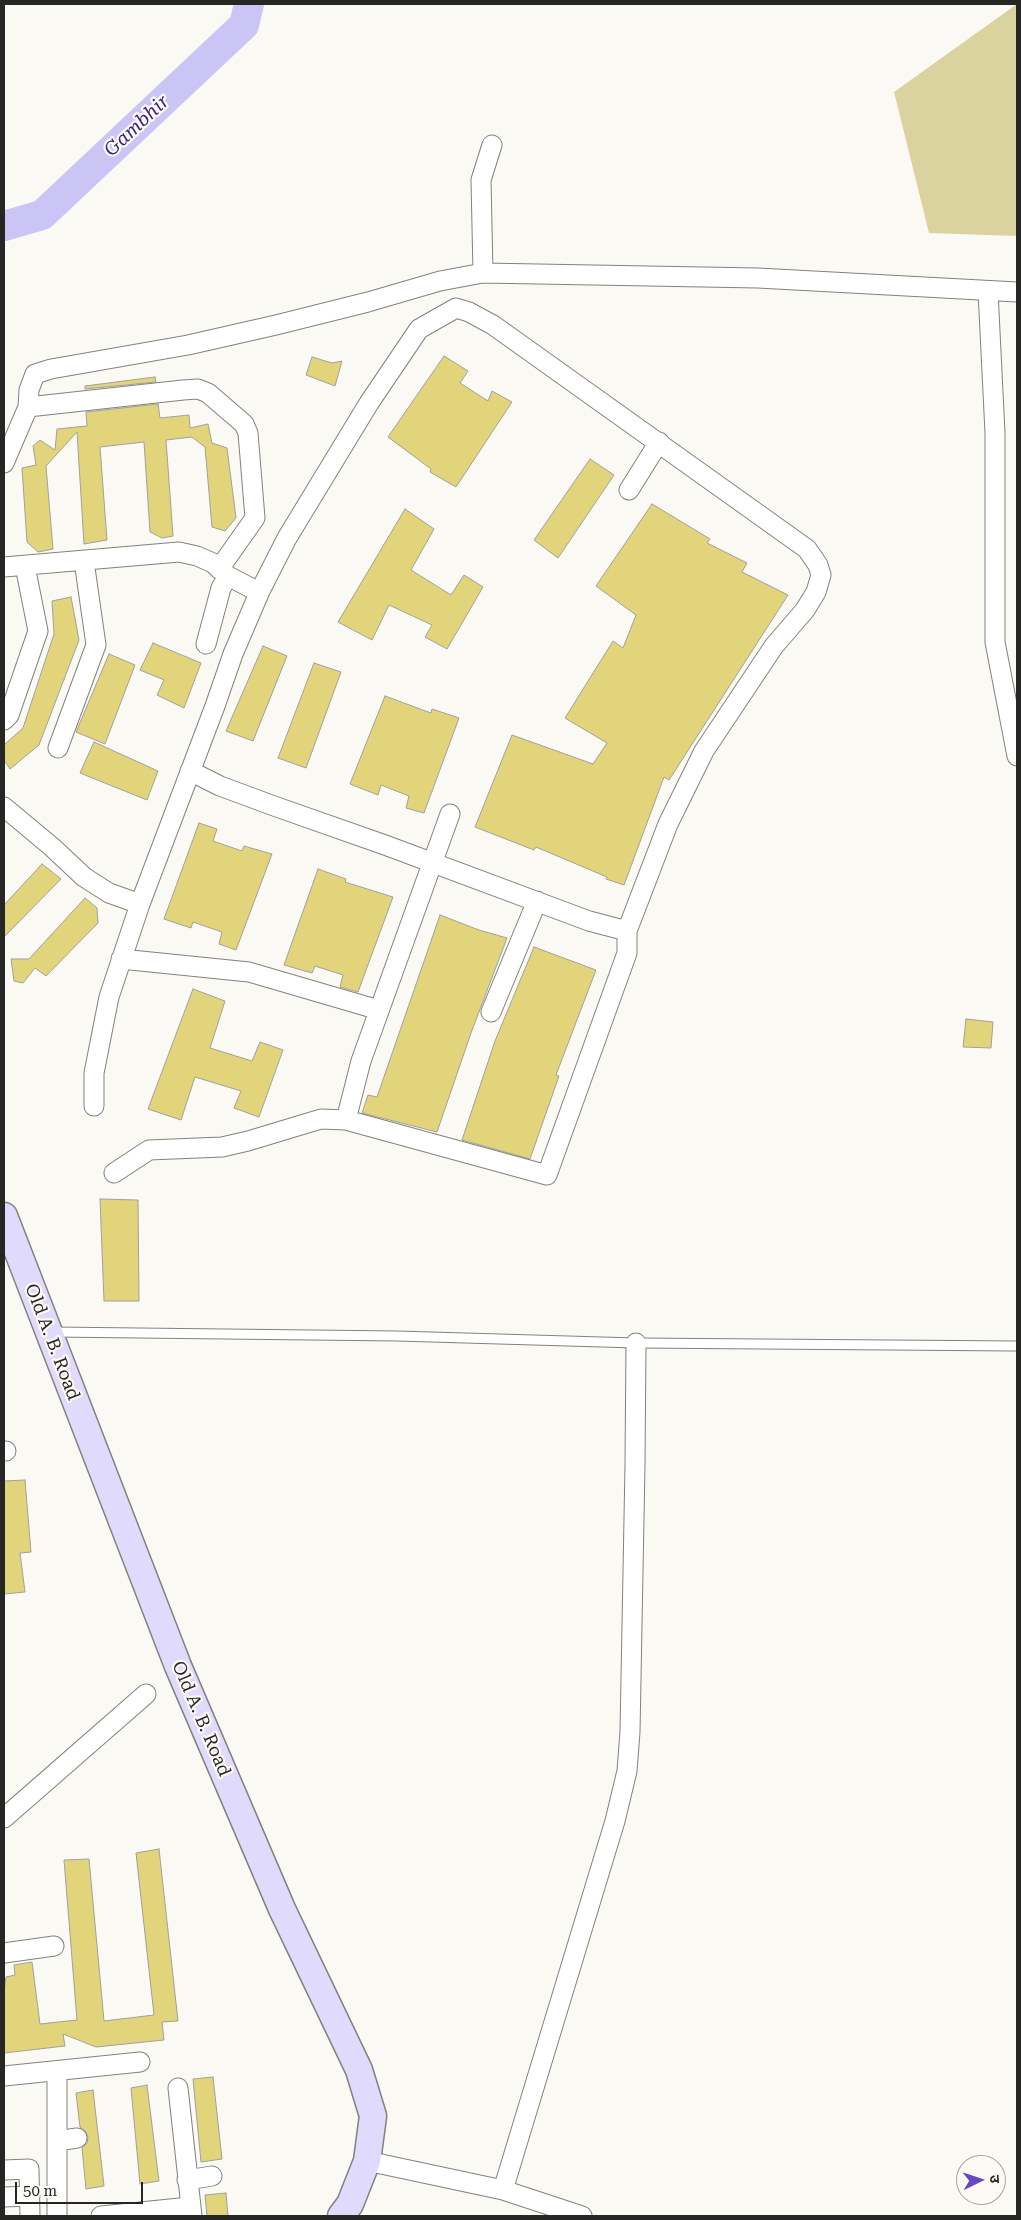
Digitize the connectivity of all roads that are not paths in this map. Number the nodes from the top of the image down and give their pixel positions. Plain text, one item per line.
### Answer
1 (492, 144) dead end
2 (483, 273) junction
3 (988, 291) junction
4 (1017, 292) edge
5 (28, 407) junction
6 (659, 442) junction
7 (4, 463) edge
8 (629, 490) dead end
9 (84, 561) junction
10 (25, 566) junction
11 (4, 567) edge
12 (223, 572) junction
13 (251, 588) dead end
14 (206, 644) dead end
15 (4, 720) edge
16 (58, 748) dead end
17 (1017, 756) edge
18 (190, 771) junction
19 (4, 807) edge
20 (450, 814) dead end
21 (432, 862) junction
22 (537, 901) junction
23 (140, 904) junction
24 (627, 931) junction
25 (121, 959) junction
26 (379, 1010) junction
27 (491, 1012) dead end
28 (94, 1106) dead end
29 (346, 1120) junction
30 (114, 1173) dead end
31 (4, 1216) edge
32 (48, 1332) junction
33 (636, 1343) junction
34 (1017, 1346) edge
35 (146, 1694) dead end
36 (4, 1818) edge
37 (54, 1946) dead end
38 (4, 1953) edge
39 (140, 2062) dead end
40 (57, 2070) junction
41 (4, 2076) edge
42 (178, 2088) dead end
43 (77, 2138) dead end
44 (57, 2141) junction
45 (367, 2161) junction
46 (4, 2170) edge
47 (212, 2176) dead end
48 (187, 2180) junction
49 (503, 2190) junction
50 (30, 2196) junction
51 (4, 2197) edge
52 (191, 2212) edge
53 (30, 2216) edge
54 (57, 2216) edge
55 (101, 2216) edge
56 (341, 2216) edge
57 (582, 2216) edge

1 - 2 street
2 - 3 street
2 - 5 street
3 - 4 street
3 - 17 street
5 - 7 street
5 - 12 street
6 - 8 street
6 - 18 street
6 - 24 street
9 - 10 street
9 - 12 street
9 - 16 street
10 - 11 street
10 - 15 street
12 - 13 street
12 - 14 street
18 - 21 street
18 - 23 street
19 - 23 street
20 - 21 street
21 - 22 street
21 - 26 street
22 - 24 street
22 - 27 street
23 - 25 street
24 - 29 street
25 - 26 street
25 - 28 street
26 - 29 street
29 - 30 street
31 - 32 street, Old A. B. Road
32 - 33 lane
32 - 45 street, Old A. B. Road
33 - 34 lane
33 - 49 street
35 - 36 street
37 - 38 street
39 - 40 street
40 - 41 street
40 - 44 street
42 - 48 street
43 - 44 street
44 - 54 street
45 - 49 street
45 - 56 street, Old A. B. Road
46 - 50 street
47 - 48 street
48 - 52 street
49 - 57 street
50 - 51 street
50 - 53 street
52 - 55 street

